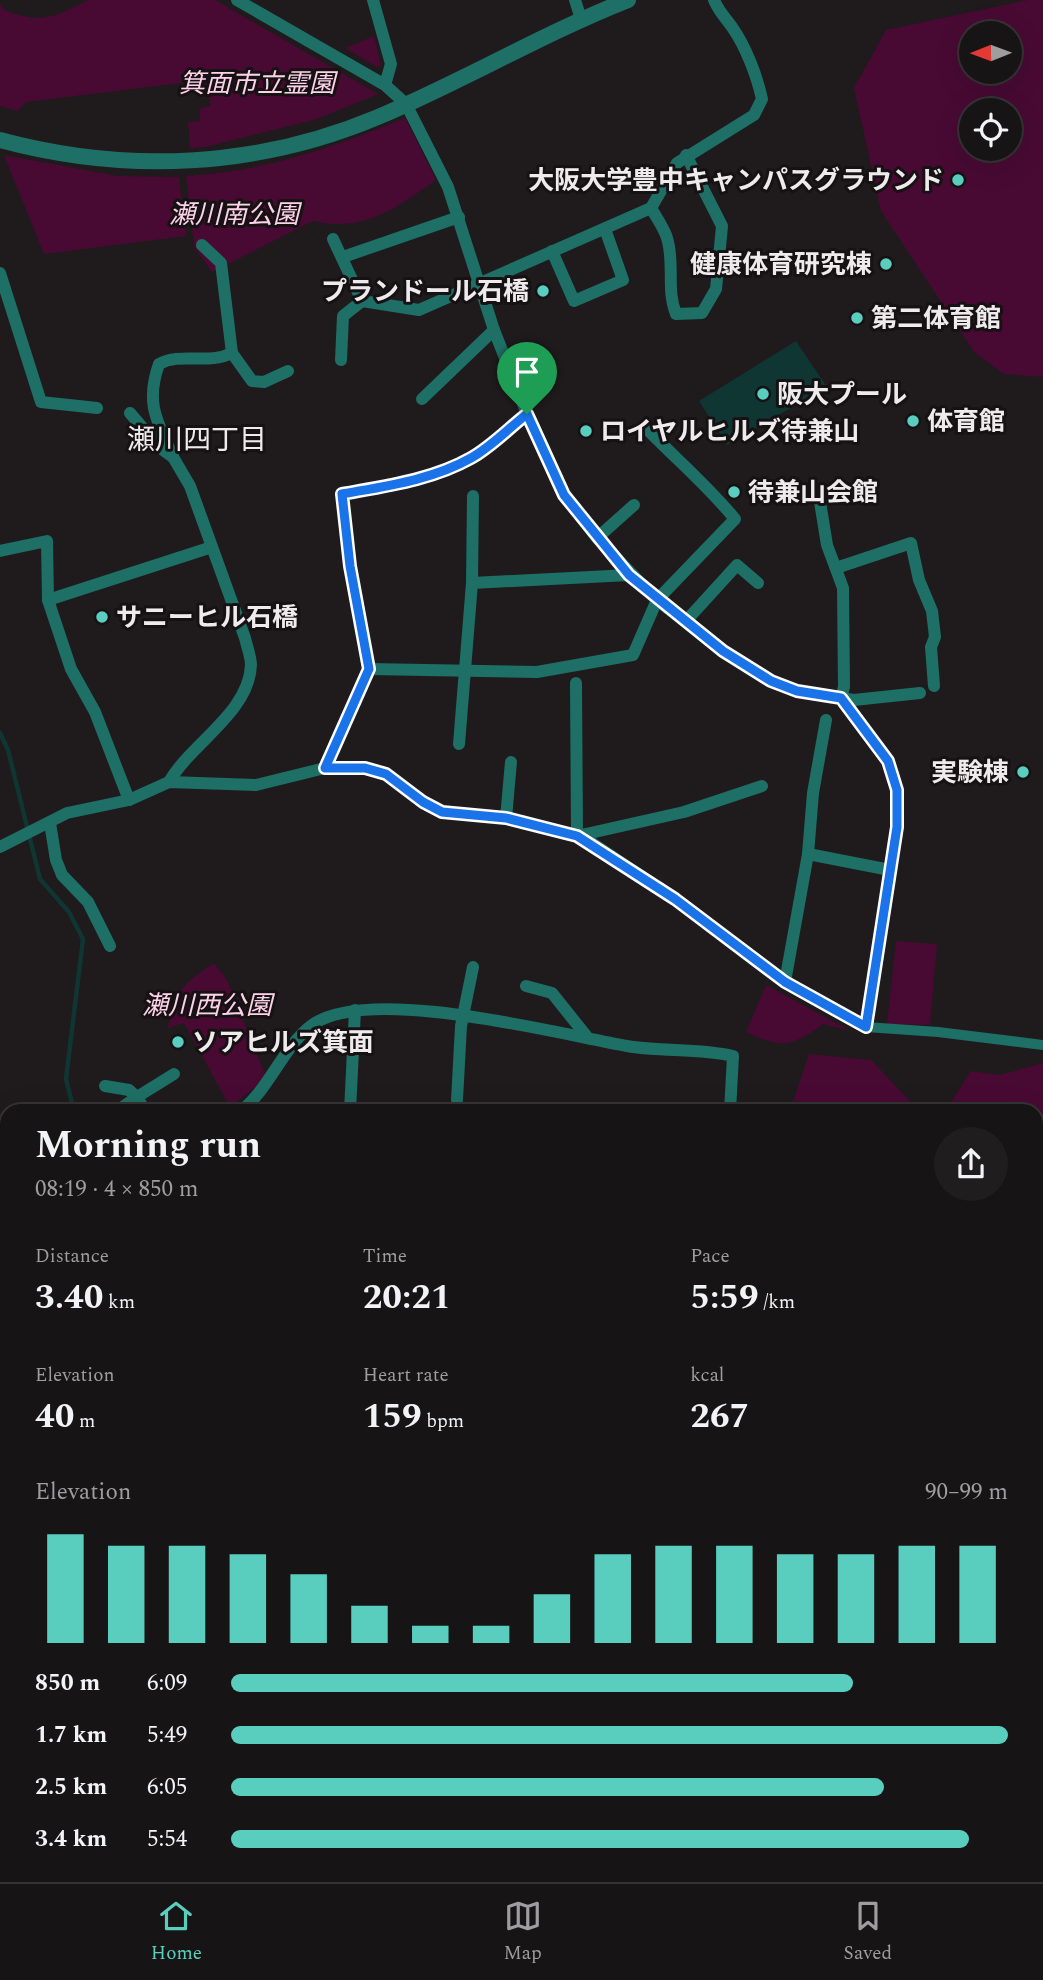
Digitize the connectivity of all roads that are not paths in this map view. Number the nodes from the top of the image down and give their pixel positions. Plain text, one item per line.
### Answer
1 (237, 0) edge
2 (373, 0) edge
3 (575, 0) edge
4 (628, 0) edge
5 (714, 0) edge
6 (581, 19) junction
7 (385, 85) junction
8 (406, 103) junction
9 (0, 140) edge
10 (686, 155) junction
11 (651, 208) junction
12 (459, 217) junction
13 (605, 229) junction
14 (333, 239) dead end
15 (202, 245) dead end
16 (552, 251) junction
17 (342, 257) junction
18 (0, 273) edge
19 (481, 285) junction
20 (2, 289) edge
21 (362, 301) junction
22 (494, 330) junction
23 (232, 353) junction
24 (341, 360) dead end
25 (288, 372) dead end
26 (422, 399) dead end
27 (97, 408) dead end
28 (130, 414) dead end
29 (527, 414) junction
30 (647, 429) dead end
31 (173, 457) junction
32 (473, 457) junction
33 (473, 471) dead end
34 (473, 496) dead end
35 (820, 502) dead end
36 (634, 505) dead end
37 (597, 538) junction
38 (212, 547) junction
39 (0, 551) edge
40 (835, 568) junction
41 (629, 575) junction
42 (472, 583) junction
43 (758, 583) dead end
44 (48, 600) junction
45 (657, 600) junction
46 (686, 621) junction
47 (369, 669) junction
48 (463, 672) junction
49 (576, 682) dead end
50 (934, 686) dead end
51 (919, 693) dead end
52 (841, 698) junction
53 (826, 720) dead end
54 (458, 744) dead end
55 (511, 762) dead end
56 (325, 768) junction
57 (169, 782) junction
58 (762, 786) dead end
59 (129, 800) junction
60 (506, 818) junction
61 (50, 823) junction
62 (577, 836) junction
63 (0, 847) edge
64 (808, 854) junction
65 (890, 870) junction
66 (110, 946) dead end
67 (473, 967) dead end
68 (785, 982) junction
69 (526, 986) dead end
70 (355, 1010) junction
71 (463, 1014) junction
72 (866, 1027) junction
73 (588, 1038) junction
74 (1043, 1045) edge
75 (174, 1074) dead end
76 (105, 1086) dead end
77 (137, 1097) junction
78 (457, 1100) dead end
79 (127, 1104) edge
80 (141, 1104) edge
81 (249, 1104) edge
82 (350, 1104) edge
83 (730, 1104) edge

1 - 7 street
2 - 7 street
3 - 6 street
4 - 6 street
5 - 10 street
6 - 8 street
7 - 8 street
8 - 9 street
8 - 12 street
10 - 11 street
10 - 11 street
11 - 13 street
12 - 17 street
12 - 19 street
13 - 16 street
13 - 16 street
14 - 17 street
15 - 23 street
16 - 19 street
17 - 21 street
18 - 20 street
19 - 21 street
19 - 22 street
20 - 27 street
21 - 24 street
22 - 26 street
22 - 29 street
23 - 25 street
23 - 31 street
28 - 31 street
29 - 32 street
29 - 37 street
30 - 45 street
31 - 38 street
32 - 33 street
32 - 47 street
34 - 42 street
35 - 40 street
36 - 37 street
37 - 41 street
38 - 44 street
38 - 57 street
39 - 44 street
40 - 50 street
40 - 52 street
41 - 42 street
41 - 45 street
42 - 48 street
43 - 46 street
44 - 59 street
45 - 46 street
45 - 48 street
46 - 52 street
47 - 48 street
47 - 56 street
48 - 54 street
49 - 62 street
51 - 52 street
52 - 65 street
53 - 64 street
55 - 60 street
56 - 57 street
56 - 60 street
57 - 59 street
58 - 62 street
59 - 61 street
60 - 62 street
61 - 63 street
61 - 66 street
62 - 68 street
64 - 65 street
64 - 68 street
65 - 72 street
67 - 71 street
68 - 72 street
69 - 73 street
70 - 71 street
70 - 81 street
70 - 82 street
71 - 73 street
71 - 78 street
72 - 74 street
73 - 83 street
75 - 77 street
76 - 77 street
77 - 79 street
77 - 80 street

